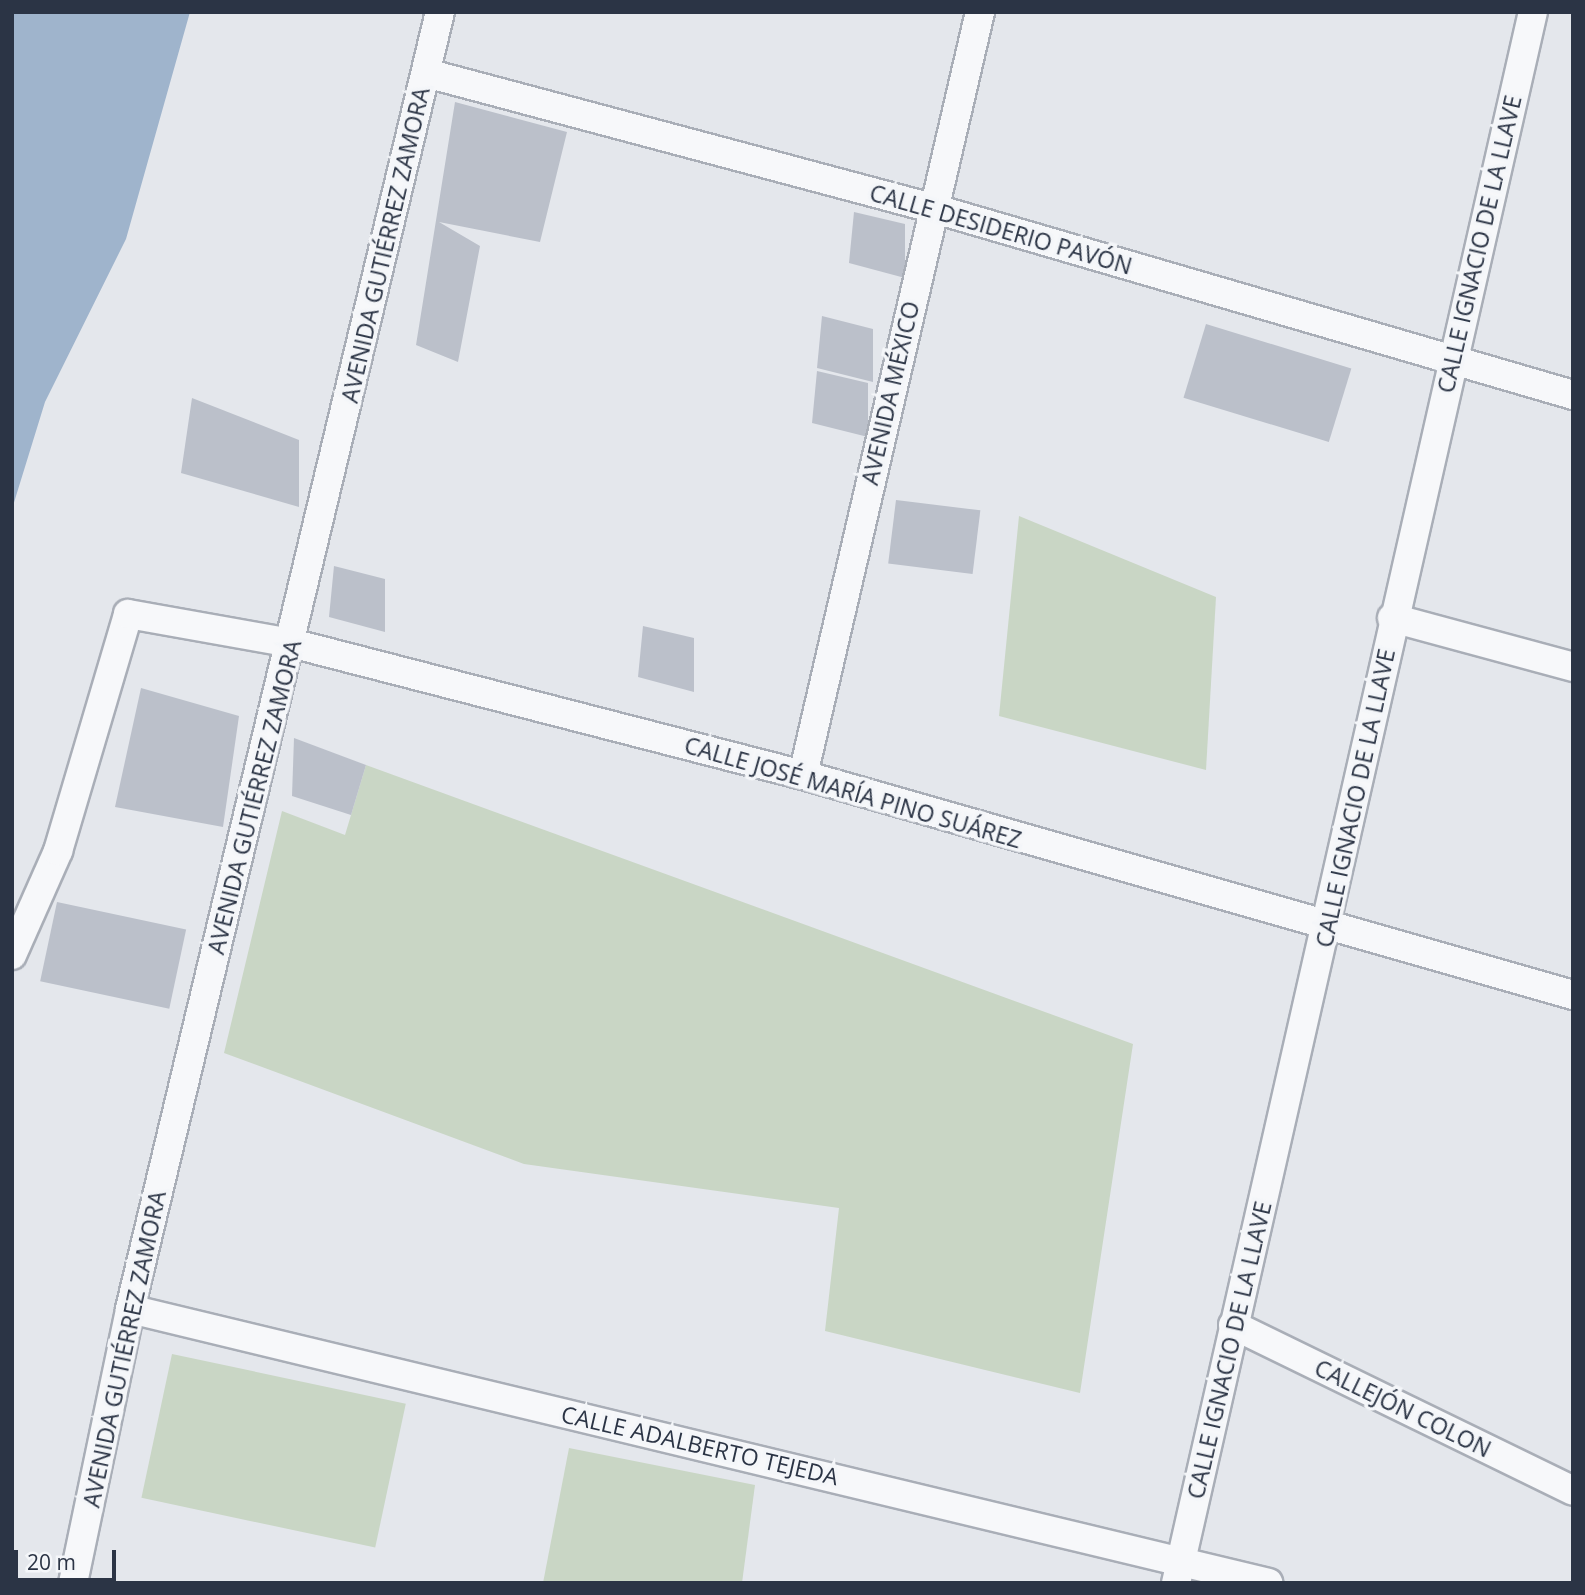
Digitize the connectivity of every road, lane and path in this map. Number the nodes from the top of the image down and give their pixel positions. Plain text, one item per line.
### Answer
1 (440, 12) edge
2 (980, 12) edge
3 (1533, 12) edge
4 (426, 73) junction
5 (932, 208) junction
6 (1453, 360) junction
7 (1573, 395) edge
8 (1392, 618) junction
9 (291, 643) junction
10 (1573, 667) edge
11 (803, 775) junction
12 (1330, 927) junction
13 (12, 955) edge
14 (1573, 995) edge
15 (130, 1309) junction
16 (1233, 1325) junction
17 (1573, 1491) edge
18 (1179, 1572) edge
19 (73, 1583) edge
20 (1269, 1583) edge

1 - 4 street, AVENIDA GUTIÉRREZ ZAMORA
2 - 5 street, AVENIDA MÉXICO
3 - 6 street, CALLE IGNACIO DE LA LLAVE
4 - 5 street, CALLE DESIDERIO PAVÓN
4 - 9 street, AVENIDA GUTIÉRREZ ZAMORA
5 - 6 street, CALLE DESIDERIO PAVÓN
5 - 11 street, AVENIDA MÉXICO
6 - 7 street, CALLE DESIDERIO PAVÓN
6 - 8 street, CALLE IGNACIO DE LA LLAVE
8 - 10 street
8 - 12 street, CALLE IGNACIO DE LA LLAVE
9 - 11 street, CALLE JOSÉ MARÍA PINO SUÁREZ
9 - 13 street, CALLE JOSÉ MARÍA PINO SUÁREZ
9 - 15 street, AVENIDA GUTIÉRREZ ZAMORA
11 - 12 street, CALLE JOSÉ MARÍA PINO SUÁREZ
12 - 14 street, CALLE JOSÉ MARÍA PINO SUÁREZ
12 - 16 street, CALLE IGNACIO DE LA LLAVE
15 - 18 street, CALLE ADALBERTO TEJEDA
15 - 19 street, AVENIDA GUTIÉRREZ ZAMORA
16 - 17 street, CALLEJÓN COLON
16 - 18 street, CALLE IGNACIO DE LA LLAVE
18 - 20 street, CALLE ADALBERTO TEJEDA

